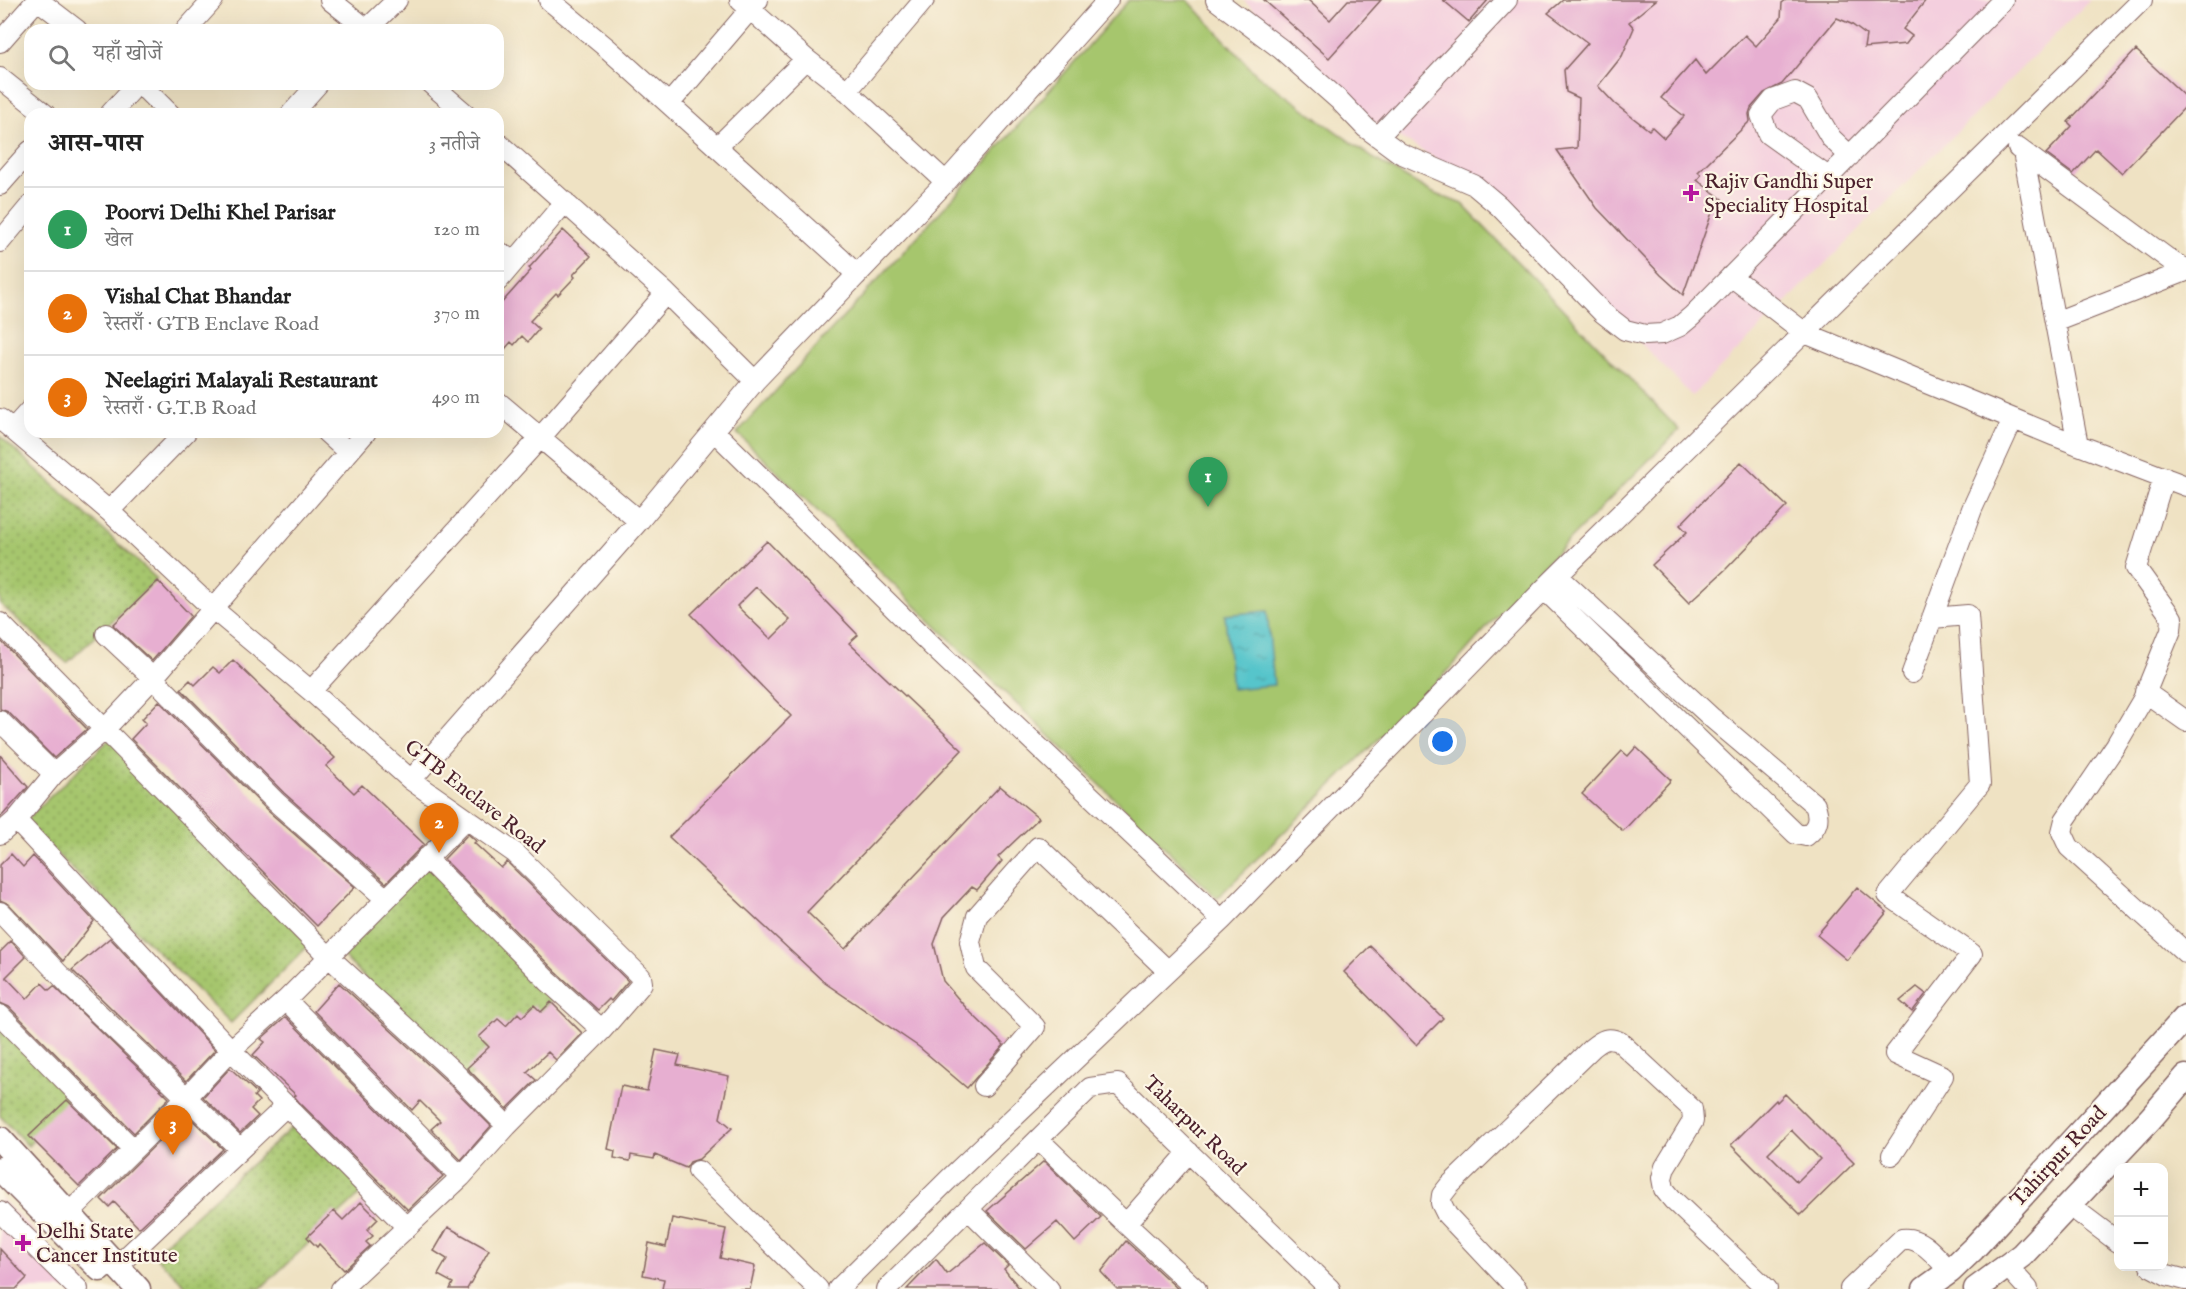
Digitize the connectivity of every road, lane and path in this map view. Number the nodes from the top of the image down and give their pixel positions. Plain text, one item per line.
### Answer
1 (38, 0) edge
2 (213, 0) edge
3 (330, 0) edge
4 (397, 0) edge
5 (924, 0) edge
6 (1108, 0) edge
7 (1216, 0) edge
8 (1507, 0) edge
9 (2003, 0) edge
10 (2142, 0) edge
11 (551, 1) edge
12 (749, 3) edge
13 (69, 24) edge
14 (191, 24) edge
15 (360, 24) edge
16 (373, 24) edge
17 (0, 42) edge
18 (806, 59) junction
19 (0, 78) edge
20 (133, 90) edge
21 (145, 90) edge
22 (313, 90) edge
23 (438, 90) edge
24 (847, 91) junction
25 (669, 104) junction
26 (38, 108) edge
27 (116, 108) edge
28 (164, 108) edge
29 (296, 108) edge
30 (459, 108) edge
31 (1378, 137) junction
32 (2004, 138) junction
33 (504, 147) edge
34 (717, 147) junction
35 (2023, 152) junction
36 (1850, 156) junction
37 (24, 158) edge
38 (1828, 177) junction
39 (946, 182) junction
40 (0, 185) edge
41 (565, 202) junction
42 (24, 213) edge
43 (0, 242) edge
44 (506, 256) edge
45 (2186, 270) edge
46 (857, 275) junction
47 (1731, 276) junction
48 (666, 293) junction
49 (2055, 322) junction
50 (1805, 333) junction
51 (755, 381) junction
52 (504, 407) edge
53 (24, 414) edge
54 (2013, 419) junction
55 (6, 424) edge
56 (714, 431) junction
57 (180, 438) edge
58 (333, 438) edge
59 (361, 438) edge
60 (540, 438) junction
61 (2078, 445) junction
62 (348, 452) junction
63 (2164, 477) junction
64 (2186, 486) edge
65 (109, 511) junction
66 (639, 521) junction
67 (1551, 583) junction
68 (212, 608) junction
69 (1932, 618) junction
70 (0, 623) edge
71 (106, 634) dead end
72 (1912, 673) dead end
73 (153, 678) junction
74 (311, 691) junction
75 (2145, 692) junction
76 (0, 721) edge
77 (2186, 721) edge
78 (104, 730) junction
79 (54, 774) junction
80 (411, 780) junction
81 (466, 819) junction
82 (16, 820) junction
83 (0, 834) edge
84 (426, 858) junction
85 (386, 899) junction
86 (0, 912) edge
87 (1222, 920) junction
88 (2185, 949) edge
89 (329, 957) junction
90 (1168, 971) junction
91 (286, 1000) junction
92 (0, 1015) edge
93 (2186, 1017) edge
94 (602, 1030) junction
95 (231, 1050) junction
96 (2186, 1077) edge
97 (984, 1086) dead end
98 (186, 1098) junction
99 (287, 1105) junction
100 (507, 1126) junction
101 (0, 1139) edge
102 (1039, 1140) junction
103 (133, 1149) junction
104 (240, 1149) junction
105 (1189, 1152) junction
106 (1892, 1155) dead end
107 (0, 1169) edge
108 (698, 1171) dead end
109 (461, 1178) junction
110 (2069, 1205) junction
111 (969, 1210) junction
112 (0, 1212) edge
113 (69, 1213) junction
114 (1126, 1224) junction
115 (406, 1227) junction
116 (2114, 1239) edge
117 (2007, 1266) junction
118 (1950, 1271) junction
119 (2160, 1271) edge
120 (119, 1278) edge
121 (2186, 1280) edge
122 (892, 1287) edge
123 (78, 1289) edge
124 (138, 1289) edge
125 (341, 1289) edge
126 (819, 1289) edge
127 (838, 1289) edge
128 (1049, 1289) edge
129 (1196, 1289) edge
130 (1330, 1289) edge
131 (1517, 1289) edge
132 (1767, 1289) edge
133 (1850, 1289) edge
134 (1925, 1289) edge
135 (1976, 1289) edge
136 (2028, 1289) edge

1 - 13 street
1 - 17 street
2 - 14 street
3 - 15 street
4 - 16 street
5 - 24 street
6 - 39 street
7 - 31 street
8 - 31 street
9 - 36 street
10 - 32 street
11 - 25 street
12 - 18 street
12 - 25 street
18 - 24 street
18 - 34 street
19 - 26 street
20 - 27 street
21 - 28 street
22 - 29 street
23 - 30 street
24 - 39 street
25 - 34 street
31 - 47 street
32 - 35 street
32 - 50 street
33 - 41 street
34 - 46 street
35 - 45 street
35 - 49 street
36 - 38 street
36 - 38 street
37 - 40 street
38 - 47 street
39 - 46 street
41 - 44 street
41 - 48 street
42 - 43 street
45 - 49 street
46 - 51 street
47 - 50 street
48 - 51 street
48 - 60 street
49 - 61 street
50 - 54 street
50 - 67 street
51 - 56 street
52 - 60 street
53 - 55 street
54 - 61 street
54 - 69 street
55 - 65 street, GTB Enclave Road
56 - 66 street
56 - 87 street
57 - 65 street
58 - 62 street
59 - 62 street
60 - 66 street
60 - 74 street
61 - 63 street
62 - 68 street
63 - 64 street
63 - 75 street
65 - 68 street, GTB Enclave Road
66 - 80 street
67 - 67 street
67 - 87 street
68 - 73 street
68 - 74 street, GTB Enclave Road
69 - 72 street
69 - 106 street
70 - 78 street
71 - 73 street
73 - 78 street
73 - 85 street
74 - 80 street, GTB Enclave Road
75 - 77 street
75 - 88 street
76 - 79 street
78 - 79 street
78 - 89 street
79 - 82 street
80 - 81 street, GTB Enclave Road
81 - 84 street
81 - 94 street, GTB Enclave Road
82 - 83 street
82 - 95 street
84 - 85 street
84 - 94 street
85 - 89 street
86 - 98 street
87 - 90 street
89 - 91 street
89 - 100 street
90 - 97 street
90 - 127 street
91 - 95 street
91 - 109 street
92 - 103 street
93 - 118 main road, Tahirpur Road
94 - 100 street, GTB Enclave Road
95 - 98 street
95 - 99 street
96 - 110 main road, Tahirpur Road
98 - 103 street
98 - 104 street
99 - 104 street
99 - 115 street
100 - 109 street, GTB Enclave Road
101 - 113 main road
102 - 105 street, Taharpur Road
102 - 111 street, Taharpur Road
102 - 114 street
103 - 113 street
104 - 120 street
105 - 114 street
105 - 130 street, Taharpur Road
107 - 120 main road
108 - 126 street
109 - 115 street, GTB Enclave Road
110 - 116 street
110 - 117 main road, Tahirpur Road
111 - 122 street, Taharpur Road
111 - 128 street
112 - 123 street
113 - 120 main road
114 - 129 street
115 - 125 street, GTB Enclave Road
117 - 135 main road, Tahirpur Road
117 - 136 street
118 - 133 street
118 - 134 main road, Tahirpur Road
119 - 121 street
120 - 124 main road
131 - 132 street

